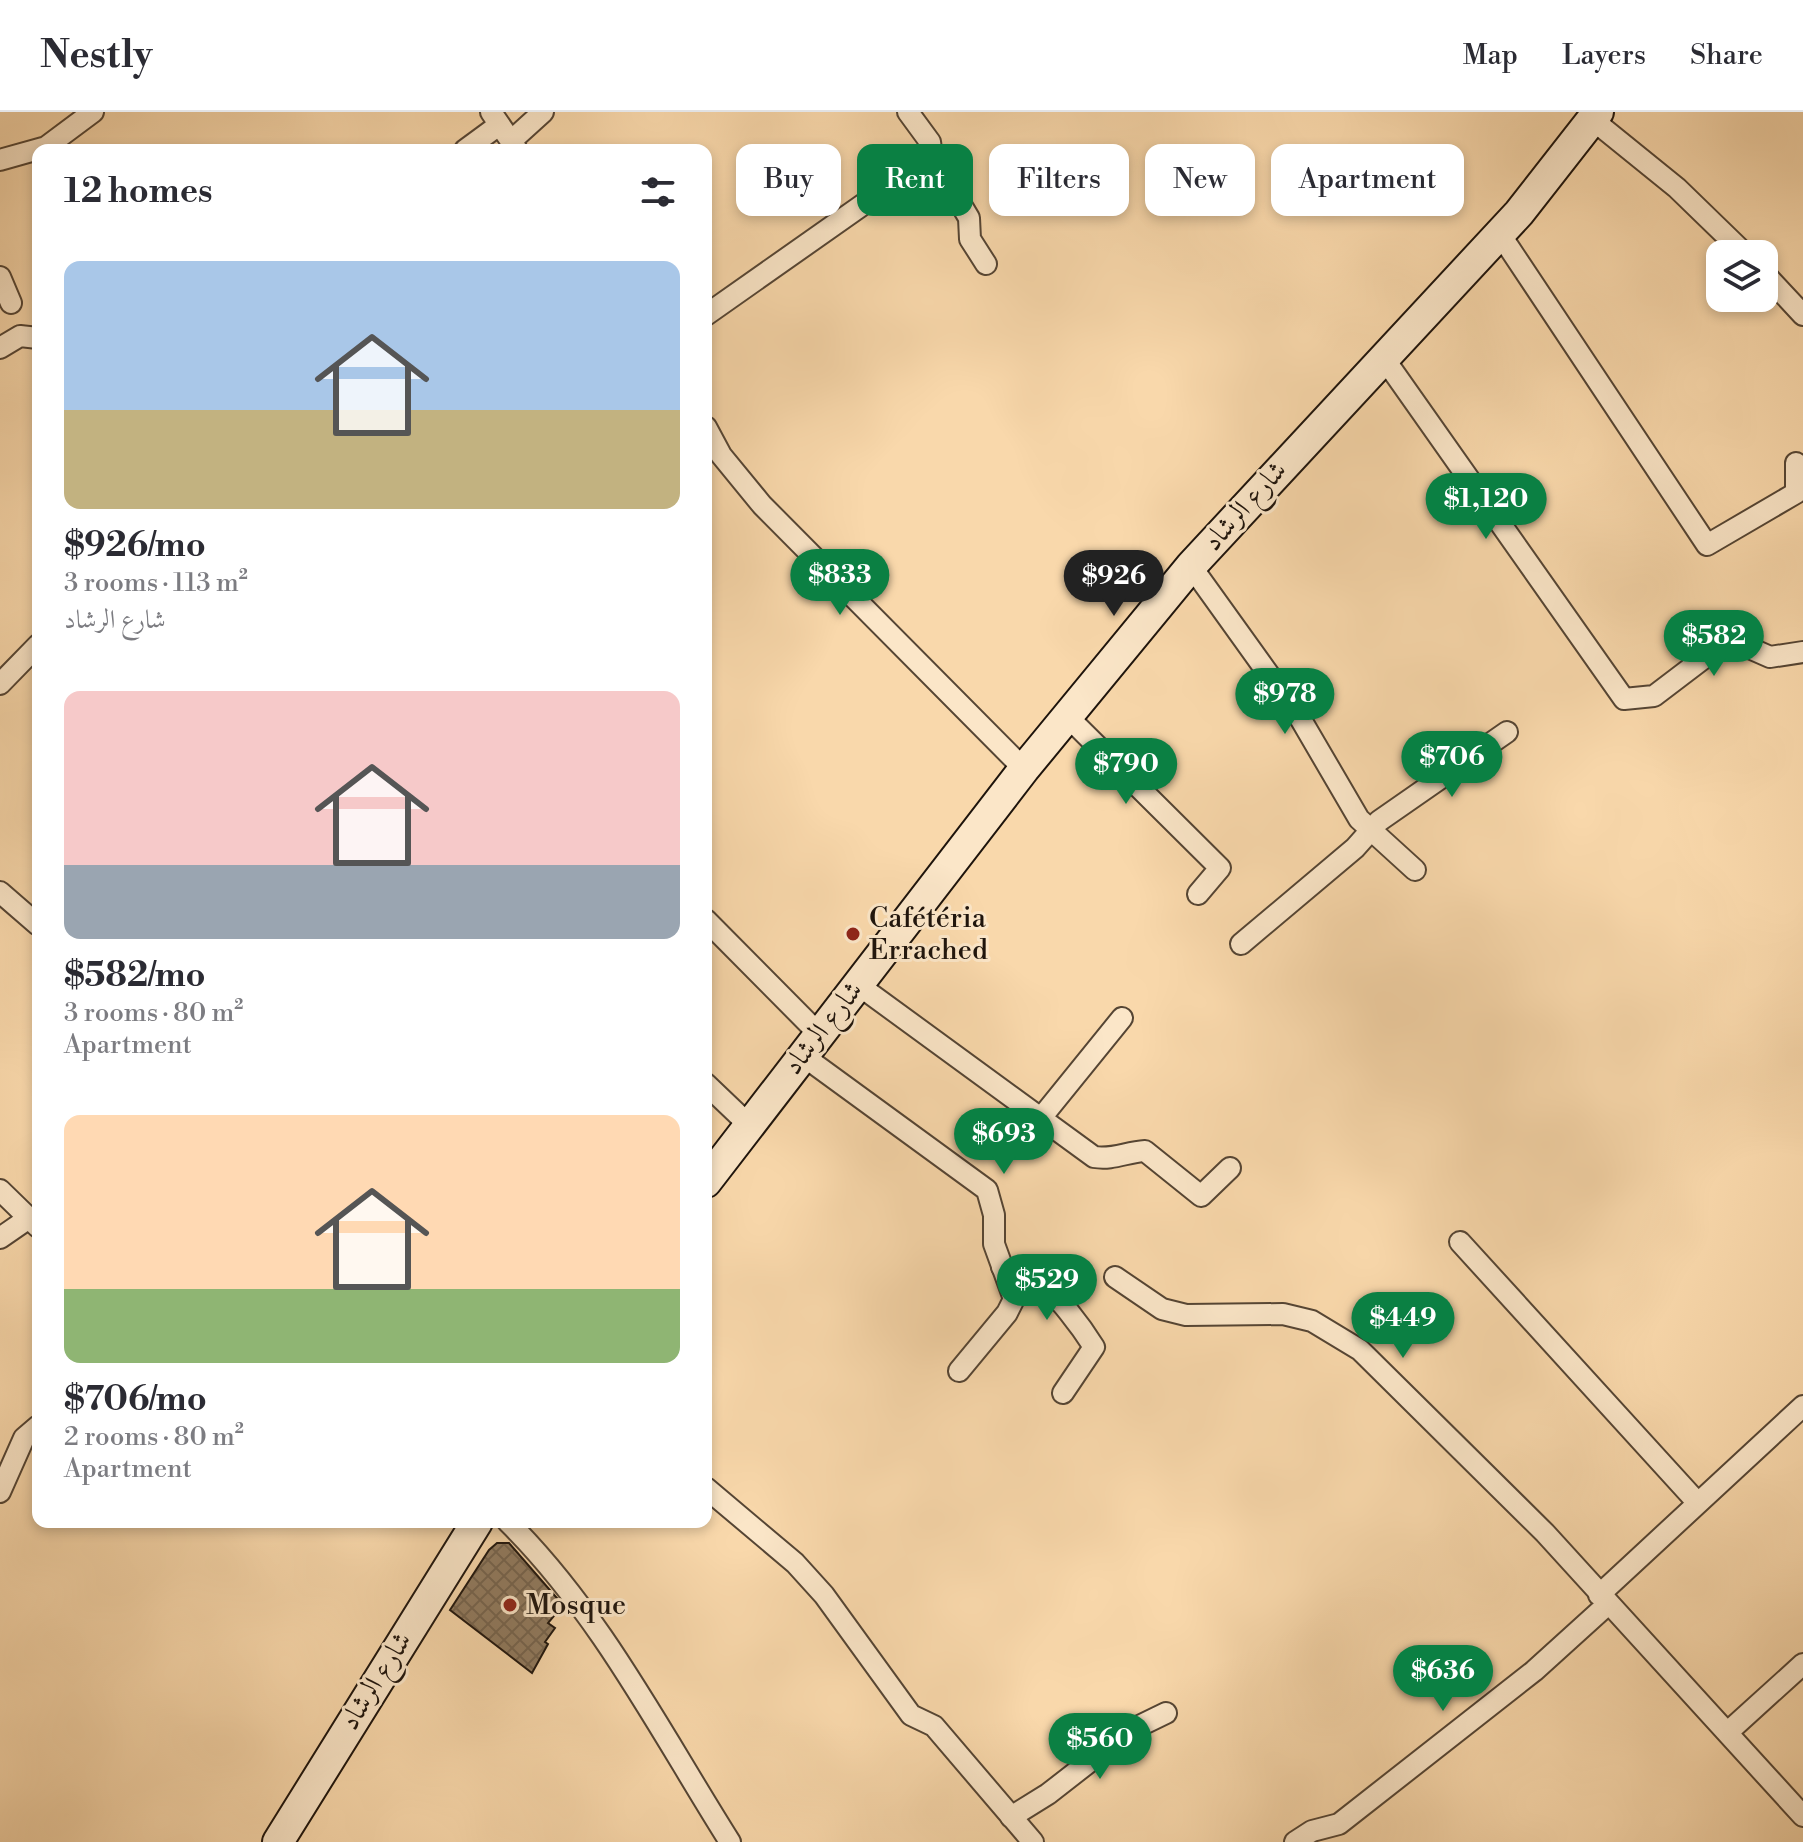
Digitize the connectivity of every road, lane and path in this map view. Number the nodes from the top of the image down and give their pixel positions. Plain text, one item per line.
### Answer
1 (93, 112) edge
2 (543, 112) edge
3 (908, 112) edge
4 (1595, 116) edge
5 (505, 132) edge
6 (50, 144) edge
7 (478, 144) edge
8 (930, 144) edge
9 (32, 151) edge
10 (0, 160) edge
11 (857, 209) edge
12 (968, 216) edge
13 (1500, 234) junction
14 (1731, 240) edge
15 (986, 264) dead end
16 (0, 277) edge
17 (1778, 288) edge
18 (11, 303) dead end
19 (712, 311) edge
20 (1803, 315) edge
21 (32, 337) edge
22 (0, 348) edge
23 (1383, 357) junction
24 (712, 438) edge
25 (1796, 463) dead end
26 (1191, 566) junction
27 (32, 651) edge
28 (1803, 652) edge
29 (0, 684) edge
30 (1067, 716) junction
31 (1507, 732) dead end
32 (1024, 769) junction
33 (1368, 829) junction
34 (1415, 870) dead end
35 (1, 894) edge
36 (1198, 894) dead end
37 (32, 919) edge
38 (712, 927) edge
39 (1241, 944) dead end
40 (857, 984) junction
41 (1122, 1018) dead end
42 (810, 1044) junction
43 (712, 1090) edge
44 (1041, 1118) junction
45 (749, 1125) junction
46 (1230, 1168) dead end
47 (712, 1174) edge
48 (0, 1190) edge
49 (32, 1221) edge
50 (32, 1222) edge
51 (0, 1238) edge
52 (1460, 1242) dead end
53 (999, 1265) junction
54 (1115, 1277) dead end
55 (959, 1371) dead end
56 (1063, 1393) dead end
57 (1803, 1406) edge
58 (32, 1431) edge
59 (0, 1492) edge
60 (712, 1493) edge
61 (1696, 1501) junction
62 (473, 1528) edge
63 (514, 1528) edge
64 (1604, 1599) junction
65 (1803, 1664) edge
66 (1166, 1713) dead end
67 (1728, 1732) junction
68 (1803, 1816) edge
69 (1011, 1817) junction
70 (278, 1842) edge
71 (730, 1842) edge
72 (1033, 1842) edge
73 (1295, 1842) edge

1 - 6 street
2 - 5 street
3 - 8 street
4 - 13 street, شارع الرشاد
4 - 14 street
5 - 7 street
9 - 10 street
11 - 19 street
12 - 15 street
13 - 23 street, شارع الرشاد
13 - 25 street
16 - 18 street
17 - 20 street
21 - 22 street
23 - 26 street, شارع الرشاد
23 - 28 street
24 - 32 street
26 - 30 street, شارع الرشاد
26 - 33 street
27 - 29 street
30 - 32 street, شارع الرشاد
30 - 36 street
31 - 33 street
32 - 40 street, شارع الرشاد
33 - 34 street
33 - 39 street
35 - 37 street
38 - 42 street
40 - 42 street, شارع الرشاد
40 - 44 street
41 - 44 street
42 - 45 street, شارع الرشاد
42 - 53 street
43 - 45 street
44 - 46 street
45 - 47 street, شارع الرشاد
48 - 49 street
50 - 51 street
52 - 61 street
53 - 55 street
53 - 56 street
54 - 64 street
57 - 61 street
58 - 59 street
60 - 69 street
61 - 64 street
62 - 70 street, شارع الرشاد
63 - 71 street
64 - 67 street
64 - 73 street
65 - 67 street
66 - 69 street
67 - 68 street
69 - 72 street

